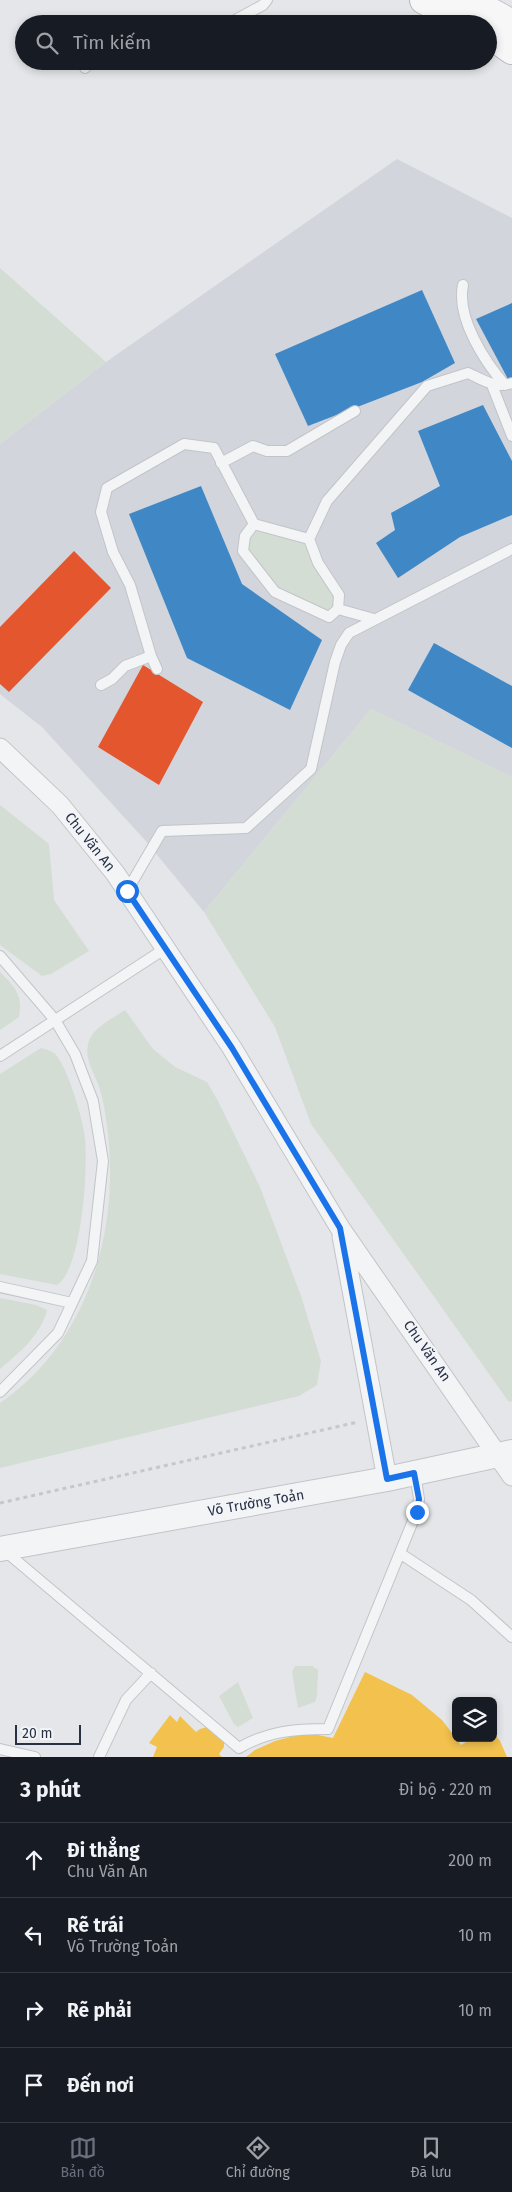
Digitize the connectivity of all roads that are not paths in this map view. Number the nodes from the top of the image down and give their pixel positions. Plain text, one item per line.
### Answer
1 (267, 0) edge
2 (424, 0) edge
3 (469, 0) edge
4 (245, 15) edge
5 (453, 15) edge
6 (496, 15) edge
7 (497, 16) edge
8 (512, 24) edge
9 (497, 39) edge
10 (512, 50) edge
11 (463, 285) dead end
12 (492, 384) junction
13 (508, 384) edge
14 (355, 411) dead end
15 (512, 436) edge
16 (221, 463) junction
17 (254, 524) junction
18 (309, 539) junction
19 (512, 549) edge
20 (338, 609) junction
21 (374, 620) junction
22 (151, 656) junction
23 (157, 670) dead end
24 (100, 685) dead end
25 (0, 748) edge
26 (127, 891) junction
27 (166, 948) junction
28 (0, 956) edge
29 (55, 1020) junction
30 (0, 1056) edge
31 (340, 1228) junction
32 (0, 1287) edge
33 (72, 1303) junction
34 (0, 1392) edge
35 (506, 1454) edge
36 (414, 1473) junction
37 (512, 1476) edge
38 (387, 1479) junction
39 (1, 1549) edge
40 (401, 1554) junction
41 (512, 1637) edge
42 (151, 1673) junction
43 (0, 1749) edge
44 (35, 1757) edge
45 (99, 1757) edge

1 - 4 lane
2 - 5 main road
3 - 6 main road
7 - 8 main road
9 - 10 main road
11 - 13 lane
12 - 13 lane
12 - 15 lane
12 - 18 lane
14 - 16 lane
16 - 17 lane
16 - 22 lane
17 - 18 lane
17 - 20 lane
18 - 20 lane
19 - 21 lane
20 - 21 lane
21 - 26 lane
22 - 23 lane
22 - 24 lane
25 - 26 street, Chu Văn An
26 - 27 street, Chu Văn An
27 - 29 lane
27 - 31 street, Chu Văn An
28 - 29 lane
29 - 30 lane
29 - 33 lane
31 - 35 street, Chu Văn An
31 - 38 street, Chu Văn An
32 - 33 lane
33 - 34 lane
35 - 36 street, Võ Trường Toản
35 - 37 street, Chu Văn An
36 - 38 street, Võ Trường Toản
36 - 40 lane
38 - 39 street, Võ Trường Toản
39 - 42 lane
40 - 41 lane
40 - 42 lane
42 - 45 lane
43 - 44 lane

